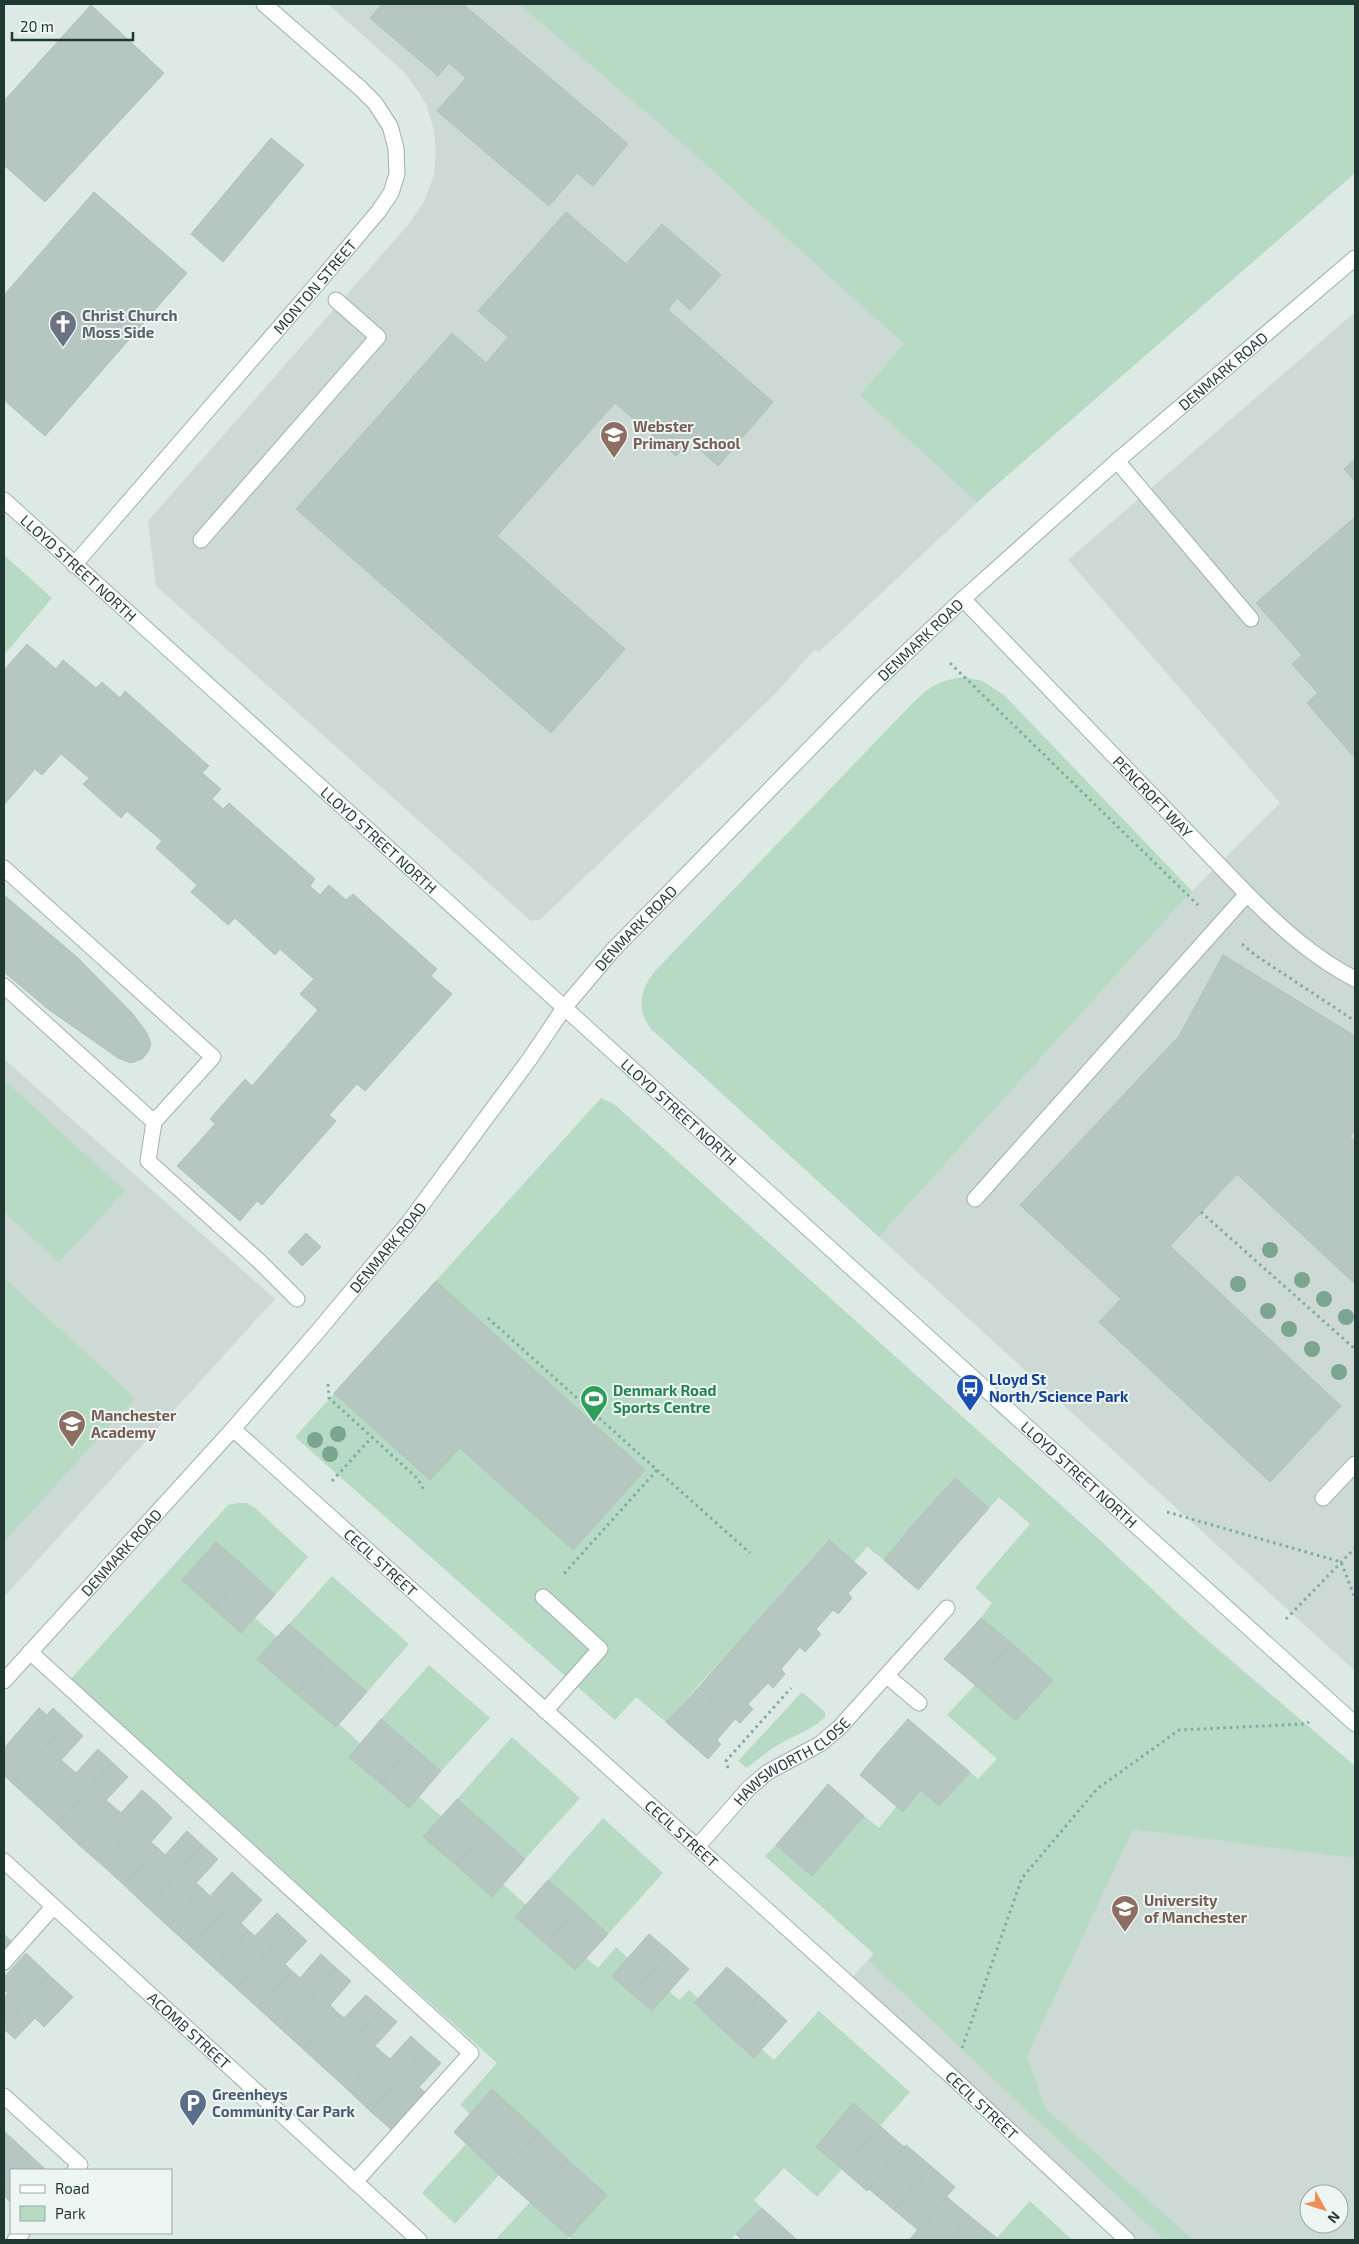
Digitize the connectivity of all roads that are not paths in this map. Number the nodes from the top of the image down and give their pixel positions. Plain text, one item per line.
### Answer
1 (264, 4) edge
2 (1355, 258) edge
3 (336, 300) dead end
4 (1117, 462) junction
5 (4, 500) edge
6 (201, 540) dead end
7 (74, 564) junction
8 (963, 598) junction
9 (1252, 619) dead end
10 (4, 868) edge
11 (1247, 894) junction
12 (1355, 979) edge
13 (4, 986) edge
14 (564, 1008) junction
15 (154, 1122) junction
16 (975, 1199) dead end
17 (297, 1299) dead end
18 (233, 1429) junction
19 (1355, 1464) edge
20 (1323, 1498) dead end
21 (543, 1597) road end
22 (946, 1608) dead end
23 (30, 1652) junction
24 (887, 1676) junction
25 (4, 1681) edge
26 (919, 1703) dead end
27 (545, 1711) junction
28 (1355, 1724) edge
29 (697, 1847) junction
30 (4, 1861) edge
31 (53, 1907) junction
32 (4, 1962) edge
33 (4, 2096) edge
34 (76, 2169) edge
35 (355, 2182) junction
36 (419, 2240) edge
37 (1127, 2240) edge

1 - 7 street, MONTON STREET
2 - 4 street, DENMARK ROAD
3 - 6 street
4 - 8 street, DENMARK ROAD
4 - 9 street
5 - 7 street, LLOYD STREET NORTH
7 - 14 street, LLOYD STREET NORTH
8 - 11 street, PENCROFT WAY
8 - 14 street, DENMARK ROAD
10 - 15 street
11 - 12 street, PENCROFT WAY
11 - 16 street
13 - 15 street
14 - 18 street, DENMARK ROAD
14 - 28 street, LLOYD STREET NORTH
15 - 17 street
18 - 23 street, DENMARK ROAD
18 - 27 street, CECIL STREET
19 - 20 street
21 - 27 street
22 - 24 street, HAWSWORTH CLOSE
23 - 25 street, DENMARK ROAD
23 - 35 street
24 - 26 street
24 - 29 street, HAWSWORTH CLOSE
27 - 29 street, CECIL STREET
29 - 37 street, CECIL STREET
30 - 31 street, ACOMB STREET
31 - 32 street
31 - 35 street, ACOMB STREET
33 - 34 street
35 - 36 street, ACOMB STREET

